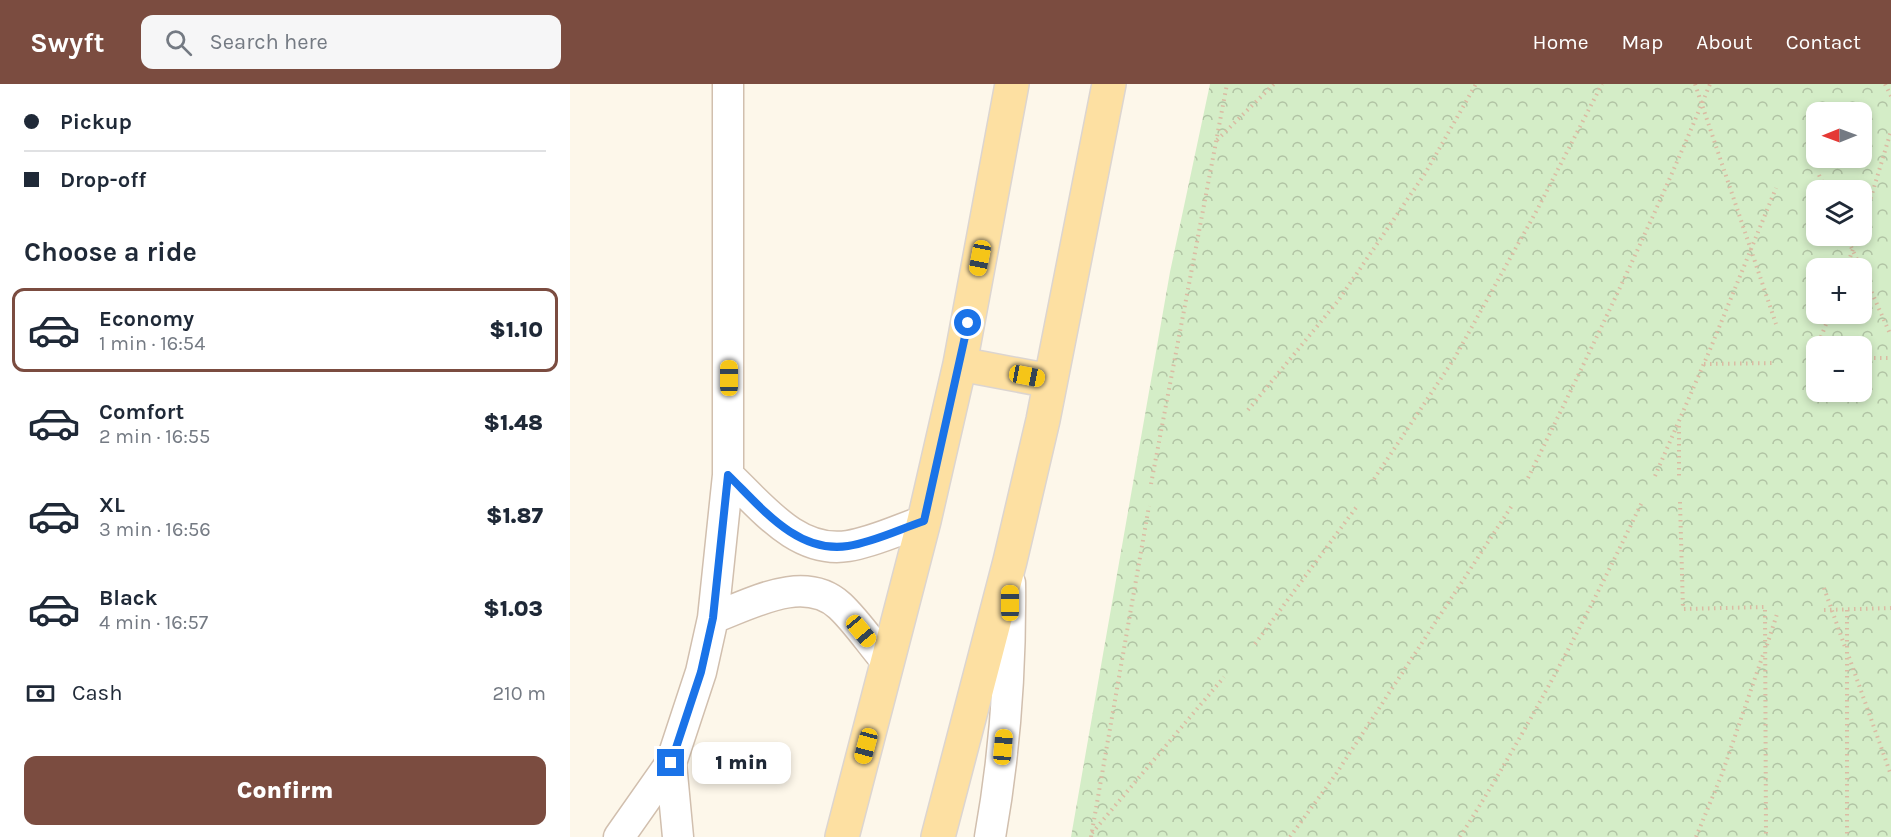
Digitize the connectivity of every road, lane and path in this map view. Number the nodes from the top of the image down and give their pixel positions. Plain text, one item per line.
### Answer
1 (728, 84) edge
2 (1012, 84) edge
3 (1109, 84) edge
4 (1227, 84) edge
5 (1274, 84) edge
6 (1476, 84) edge
7 (1602, 84) edge
8 (1695, 84) edge
9 (1710, 84) edge
10 (1885, 84) edge
11 (1891, 96) edge
12 (1702, 104) junction
13 (1891, 131) edge
14 (1217, 140) junction
15 (1819, 175) dead end
16 (1821, 180) edge
17 (1776, 188) dead end
18 (1872, 194) edge
19 (1851, 246) edge
20 (1854, 246) edge
21 (1750, 250) junction
22 (1853, 250) junction
23 (1850, 258) edge
24 (1856, 258) edge
25 (1872, 294) edge
26 (1776, 324) dead end
27 (1891, 336) edge
28 (1872, 358) edge
29 (1891, 358) edge
30 (1776, 363) dead end
31 (960, 364) junction
32 (1704, 364) junction
33 (1050, 381) junction
34 (1248, 410) dead end
35 (1679, 422) junction
36 (728, 475) junction
37 (1655, 476) dead end
38 (1679, 476) dead end
39 (1527, 478) dead end
40 (1374, 479) dead end
41 (1151, 484) dead end
42 (1642, 502) dead end
43 (1680, 502) dead end
44 (1514, 504) dead end
45 (1358, 505) dead end
46 (1149, 506) dead end
47 (924, 521) junction
48 (1010, 561) junction
49 (1824, 588) dead end
50 (1891, 608) edge
51 (1824, 610) dead end
52 (1832, 610) junction
53 (1847, 610) junction
54 (1778, 611) dead end
55 (713, 618) junction
56 (1255, 644) dead end
57 (1765, 649) junction
58 (1847, 652) junction
59 (888, 663) junction
60 (1224, 677) dead end
61 (671, 763) junction
62 (1891, 775) edge
63 (1091, 835) edge
64 (619, 837) edge
65 (678, 837) edge
66 (842, 837) edge
67 (938, 837) edge
68 (990, 837) edge
69 (1290, 837) edge
70 (1460, 837) edge
71 (1696, 837) edge
72 (1766, 837) edge
73 (1847, 837) edge

1 - 36 street
2 - 31 main road
3 - 33 main road
4 - 14 path
5 - 14 path
6 - 34 path
7 - 40 path
8 - 12 path
9 - 12 path
10 - 11 path
12 - 21 path
12 - 39 path
13 - 18 path
14 - 41 path
15 - 16 path
17 - 21 path
19 - 22 path
20 - 22 path
21 - 26 path
21 - 32 path
22 - 23 path
22 - 24 path
25 - 27 path
28 - 29 path
30 - 32 path
31 - 33 main road
31 - 47 main road
32 - 35 path
33 - 48 main road
35 - 37 path
35 - 38 path
36 - 47 street
36 - 55 street
42 - 70 path
43 - 57 path
44 - 69 path
45 - 56 path
46 - 63 path
47 - 59 main road
48 - 67 main road
48 - 68 street
49 - 52 path
50 - 53 path
51 - 52 path
52 - 53 path
52 - 58 path
53 - 58 path
54 - 57 path
55 - 59 street
55 - 61 street
57 - 71 path
57 - 72 path
58 - 62 path
58 - 73 path
59 - 66 main road
60 - 63 path
61 - 64 street
61 - 65 street

